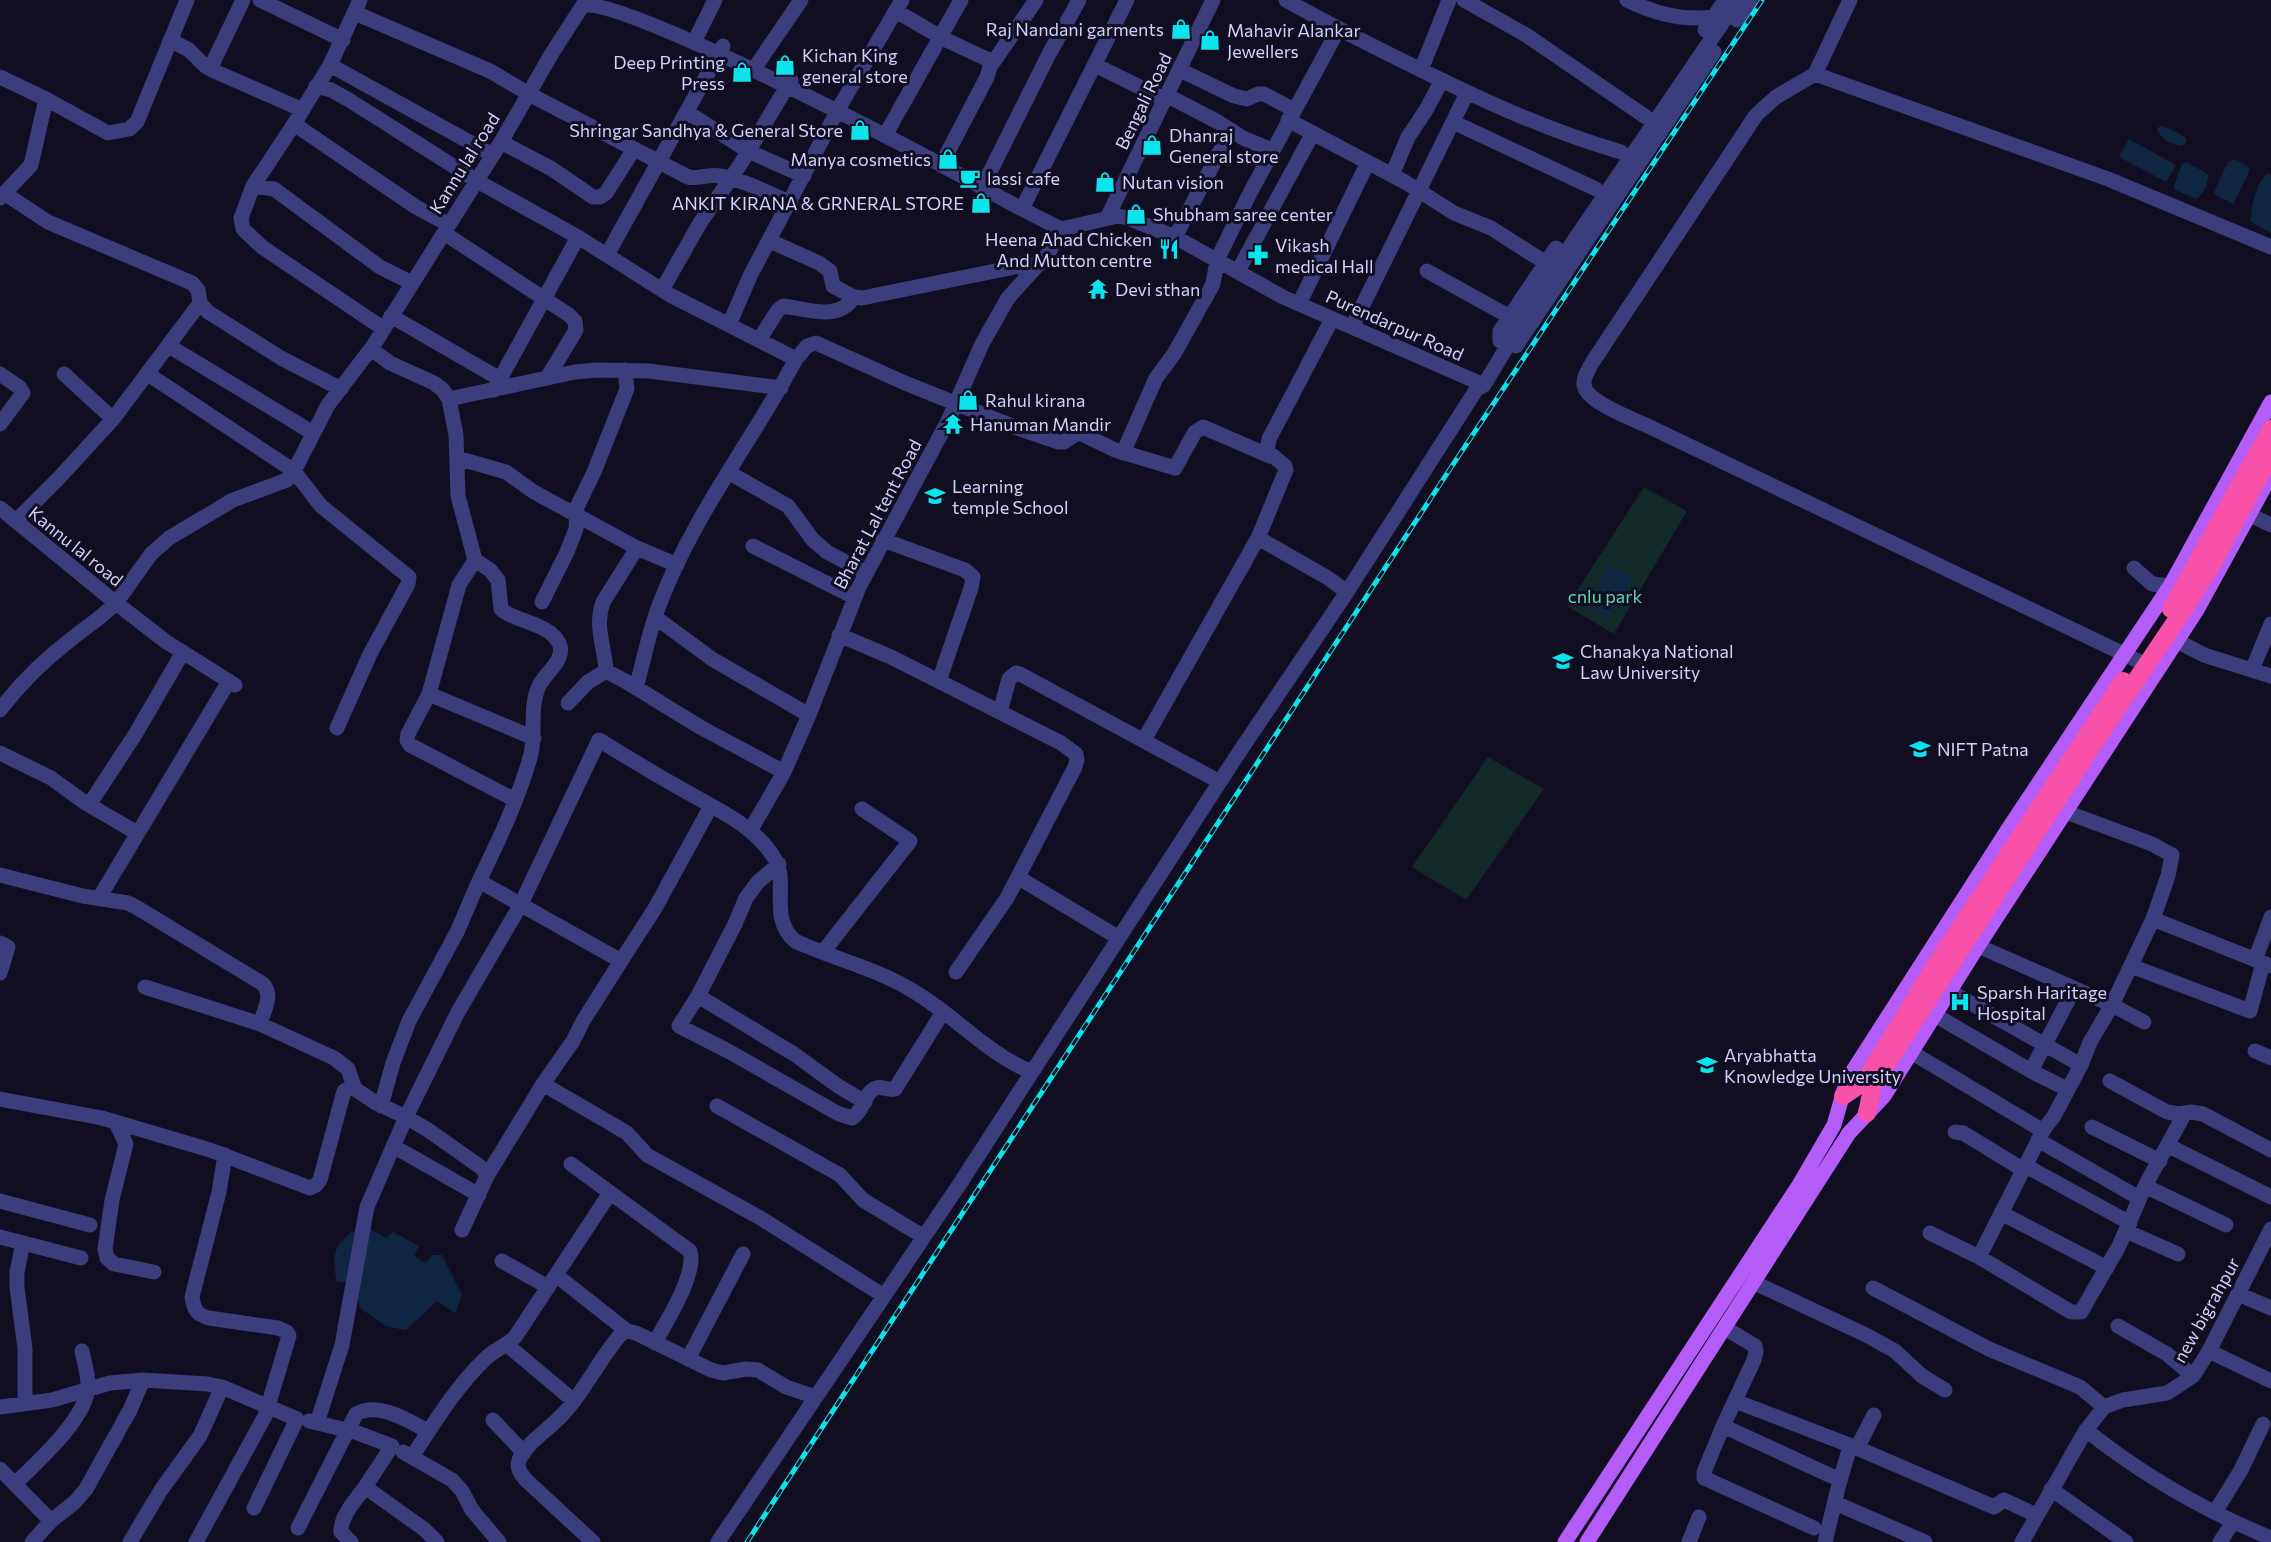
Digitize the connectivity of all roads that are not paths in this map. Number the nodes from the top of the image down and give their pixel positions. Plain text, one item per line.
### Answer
1 (187, 0) edge
2 (243, 0) edge
3 (260, 0) edge
4 (715, 0) edge
5 (801, 0) edge
6 (961, 0) edge
7 (1036, 0) edge
8 (1079, 0) edge
9 (1127, 0) edge
10 (1213, 0) edge
11 (1286, 0) edge
12 (1449, 0) edge
13 (1464, 0) edge
14 (1628, 0) edge
15 (1725, 0) edge
16 (1738, 0) edge
17 (1750, 0) edge
18 (1850, 0) edge
19 (589, 1) edge
20 (899, 6) edge
21 (358, 7) edge
22 (1714, 17) junction
23 (1338, 30) junction
24 (698, 34) junction
25 (941, 38) junction
26 (170, 40) junction
27 (343, 40) junction
28 (723, 46) junction
29 (758, 63) junction
30 (330, 65) junction
31 (1095, 65) junction
32 (990, 67) junction
33 (210, 69) junction
34 (1180, 70) junction
35 (1421, 70) junction
36 (1815, 74) junction
37 (0, 77) edge
38 (790, 80) junction
39 (1442, 80) junction
40 (316, 86) junction
41 (1467, 93) junction
42 (529, 94) junction
43 (1167, 98) junction
44 (46, 99) junction
45 (840, 106) junction
46 (303, 110) junction
47 (687, 112) junction
48 (1291, 115) junction
49 (1646, 117) junction
50 (1453, 122) junction
51 (294, 124) junction
52 (1230, 130) junction
53 (887, 132) junction
54 (1313, 133) junction
55 (497, 148) junction
56 (634, 149) junction
57 (1272, 150) junction
58 (748, 151) junction
59 (1621, 152) junction
60 (1368, 162) junction
61 (660, 163) junction
62 (941, 165) junction
63 (1392, 175) junction
64 (804, 176) junction
65 (731, 179) junction
66 (477, 181) junction
67 (253, 186) junction
68 (982, 188) junction
69 (1596, 189) junction
70 (1418, 190) junction
71 (2, 195) edge
72 (791, 203) junction
73 (1023, 209) junction
74 (1107, 218) junction
75 (446, 229) junction
76 (1061, 229) junction
77 (578, 237) junction
78 (1175, 237) junction
79 (770, 241) junction
80 (2271, 247) edge
81 (607, 255) junction
82 (1217, 260) junction
83 (1546, 263) junction
84 (1040, 264) junction
85 (1238, 271) junction
86 (1427, 271) dead end
87 (412, 283) junction
88 (662, 291) junction
89 (854, 297) junction
90 (544, 298) junction
91 (200, 303) junction
92 (1299, 304) junction
93 (1332, 319) junction
94 (1514, 319) junction
95 (387, 323) junction
96 (729, 325) junction
97 (1352, 327) junction
98 (1505, 338) junction
99 (759, 340) junction
100 (169, 345) junction
101 (371, 349) junction
102 (1500, 358) junction
103 (796, 359) junction
104 (625, 370) junction
105 (0, 374) edge
106 (64, 374) dead end
107 (148, 374) junction
108 (547, 378) junction
109 (496, 385) junction
110 (1479, 385) junction
111 (781, 388) junction
112 (341, 389) junction
113 (449, 399) junction
114 (2271, 402) edge
115 (955, 403) junction
116 (113, 419) junction
117 (0, 424) edge
118 (2271, 429) edge
119 (313, 433) junction
120 (1123, 453) junction
121 (2271, 455) edge
122 (1270, 456) junction
123 (458, 458) junction
124 (294, 471) junction
125 (728, 472) junction
126 (2271, 475) edge
127 (0, 508) edge
128 (2250, 515) junction
129 (577, 516) junction
130 (15, 521) junction
131 (2271, 525) edge
132 (1258, 538) junction
133 (883, 540) junction
134 (753, 546) dead end
135 (637, 548) junction
136 (475, 560) junction
137 (677, 565) junction
138 (2134, 568) dead end
139 (866, 573) junction
140 (2170, 586) junction
141 (1347, 592) junction
142 (854, 597) junction
143 (542, 602) dead end
144 (116, 603) junction
145 (655, 617) junction
146 (2271, 624) edge
147 (839, 635) junction
148 (2177, 641) junction
149 (183, 652) junction
150 (2125, 653) junction
151 (2158, 670) junction
152 (2252, 670) junction
153 (606, 671) junction
154 (2271, 676) edge
155 (939, 681) junction
156 (636, 688) junction
157 (429, 694) junction
158 (568, 703) dead end
159 (0, 710) edge
160 (1000, 712) junction
161 (809, 715) junction
162 (337, 728) dead end
163 (534, 738) junction
164 (1144, 741) junction
165 (0, 753) edge
166 (784, 772) junction
167 (1220, 782) junction
168 (514, 800) junction
169 (89, 805) junction
170 (711, 806) junction
171 (862, 808) dead end
172 (2066, 812) junction
173 (750, 831) junction
174 (137, 833) junction
175 (779, 864) junction
176 (0, 875) edge
177 (1019, 878) junction
178 (479, 882) junction
179 (99, 898) junction
180 (522, 904) junction
181 (2271, 917) edge
182 (2153, 919) junction
183 (1119, 938) junction
184 (0, 943) edge
185 (1978, 946) junction
186 (823, 952) junction
187 (621, 961) junction
188 (2263, 963) edge
189 (2131, 966) junction
190 (956, 972) dead end
191 (0, 973) edge
192 (145, 987) dead end
193 (2074, 989) junction
194 (1949, 991) junction
195 (698, 996) junction
196 (2112, 1005) junction
197 (943, 1011) junction
198 (1935, 1015) junction
199 (2144, 1022) dead end
200 (260, 1024) junction
201 (2045, 1045) junction
202 (2255, 1051) dead end
203 (1911, 1052) junction
204 (2271, 1058) edge
205 (2081, 1065) junction
206 (2031, 1071) junction
207 (1032, 1072) junction
208 (2110, 1081) dead end
209 (1869, 1083) junction
210 (543, 1084) junction
211 (355, 1089) junction
212 (2067, 1089) junction
213 (1842, 1096) junction
214 (0, 1099) edge
215 (865, 1102) junction
216 (381, 1106) junction
217 (717, 1106) dead end
218 (1867, 1113) junction
219 (2185, 1113) junction
220 (406, 1117) junction
221 (116, 1123) junction
222 (1834, 1125) junction
223 (2092, 1127) dead end
224 (1955, 1132) dead end
225 (1849, 1133) junction
226 (2041, 1134) junction
227 (393, 1146) junction
228 (2169, 1146) junction
229 (2271, 1150) edge
230 (225, 1155) junction
231 (2160, 1161) junction
232 (571, 1164) dead end
233 (2023, 1167) junction
234 (488, 1176) junction
235 (2142, 1192) junction
236 (610, 1193) junction
237 (479, 1195) junction
238 (2271, 1197) edge
239 (0, 1201) edge
240 (2001, 1213) junction
241 (90, 1225) dead end
242 (2226, 1225) dead end
243 (2128, 1227) junction
244 (462, 1230) dead end
245 (2271, 1230) edge
246 (1930, 1233) dead end
247 (0, 1237) edge
248 (924, 1237) junction
249 (22, 1243) junction
250 (743, 1254) dead end
251 (2178, 1254) dead end
252 (1979, 1257) junction
253 (81, 1258) dead end
254 (502, 1261) dead end
255 (2107, 1268) junction
256 (154, 1272) dead end
257 (1746, 1280) junction
258 (552, 1281) junction
259 (1873, 1288) dead end
260 (2238, 1294) junction
261 (884, 1296) junction
262 (2271, 1308) edge
263 (2118, 1326) dead end
264 (1725, 1328) junction
265 (627, 1331) junction
266 (655, 1343) junction
267 (507, 1345) junction
268 (82, 1351) dead end
269 (2209, 1351) junction
270 (687, 1359) junction
271 (2193, 1376) junction
272 (143, 1380) junction
273 (2271, 1381) edge
274 (222, 1387) junction
275 (88, 1388) junction
276 (1945, 1390) dead end
277 (816, 1397) junction
278 (574, 1401) junction
279 (1735, 1401) junction
280 (25, 1402) junction
281 (0, 1407) edge
282 (268, 1407) junction
283 (2104, 1407) junction
284 (1875, 1415) dead end
285 (297, 1419) junction
286 (493, 1419) dead end
287 (1644, 1422) junction
288 (317, 1423) junction
289 (2263, 1424) dead end
290 (1722, 1426) junction
291 (347, 1430) junction
292 (2086, 1430) junction
293 (428, 1431) junction
294 (1659, 1432) junction
295 (392, 1446) junction
296 (1854, 1447) junction
297 (524, 1453) junction
298 (412, 1457) junction
299 (0, 1469) edge
300 (1840, 1480) junction
301 (15, 1484) junction
302 (365, 1487) junction
303 (2051, 1490) junction
304 (1835, 1503) junction
305 (254, 1508) dead end
306 (2216, 1512) junction
307 (2036, 1515) junction
308 (1700, 1517) dead end
309 (51, 1521) junction
310 (2234, 1522) junction
311 (298, 1528) dead end
312 (1814, 1528) dead end
313 (2269, 1539) edge
314 (32, 1542) edge
315 (130, 1542) edge
316 (196, 1542) edge
317 (351, 1542) edge
318 (437, 1542) edge
319 (499, 1542) edge
320 (593, 1542) edge
321 (718, 1542) edge
322 (1565, 1542) edge
323 (1587, 1542) edge
324 (1689, 1542) edge
325 (1825, 1542) edge
326 (1925, 1542) edge
327 (2022, 1542) edge
328 (2126, 1542) edge
329 (2220, 1542) edge

1 - 26 street
2 - 33 street
3 - 27 street
4 - 24 street
5 - 29 street
6 - 25 street
7 - 32 street
8 - 68 street
9 - 31 street
10 - 34 street, Bengali Road
11 - 23 street
12 - 35 street
13 - 49 street
14 - 22 street
15 - 22 street
16 - 94 street
17 - 102 street
18 - 36 street
19 - 24 street, Kannu lal road
19 - 42 street, Kannu lal road
20 - 25 street
20 - 45 street
21 - 27 street
21 - 42 street
22 - 49 street
23 - 35 street
23 - 48 street
24 - 28 street, Kannu lal road
25 - 32 street
25 - 53 street
26 - 33 street
26 - 44 street
27 - 30 street
28 - 29 street, Kannu lal road
28 - 47 street
29 - 38 street, Kannu lal road
30 - 40 street
30 - 55 street
31 - 43 street
31 - 73 street
32 - 62 street
33 - 46 street
34 - 43 street, Bengali Road
34 - 48 street
35 - 39 street
36 - 80 street
36 - 150 street
37 - 44 street
38 - 45 street, Kannu lal road
38 - 58 street
39 - 41 street
39 - 63 street
40 - 46 street
40 - 66 street
41 - 50 street
41 - 59 street
42 - 55 street, Kannu lal road
42 - 56 street
43 - 52 street
43 - 74 street, Bengali Road
44 - 71 street
45 - 53 street, Kannu lal road
45 - 64 street
46 - 51 street
47 - 58 street
47 - 61 street
48 - 54 street
48 - 57 street
49 - 59 street
50 - 69 street
50 - 70 street
51 - 67 street
51 - 75 street
52 - 57 street
52 - 78 street
53 - 62 street, Kannu lal road
54 - 60 street
54 - 85 street
55 - 56 street
55 - 66 street, Kannu lal road
56 - 61 street
57 - 82 street
58 - 64 street
58 - 65 street
59 - 69 street
60 - 63 street
60 - 92 street
61 - 65 street
61 - 81 street
62 - 68 street, Kannu lal road
63 - 70 street
64 - 72 street
65 - 72 street
65 - 88 street
66 - 75 street, Kannu lal road
66 - 77 street
67 - 87 street
67 - 95 street
68 - 73 street, Kannu lal road
69 - 83 street
70 - 83 street
70 - 97 street
71 - 91 street
72 - 79 street
73 - 76 street, Kannu lal road
74 - 76 street, Purendarpur Road
74 - 78 street, Purendarpur Road
75 - 87 street, Kannu lal road
75 - 90 street
76 - 84 street, Bharat Lal tent Road
77 - 81 street
77 - 90 street
78 - 82 street, Purendarpur Road
79 - 89 street
79 - 96 street
81 - 88 street
82 - 85 street, Purendarpur Road
82 - 120 street
83 - 94 street
84 - 89 street
84 - 115 street, Bharat Lal tent Road
85 - 92 street, Purendarpur Road
86 - 94 street
87 - 95 street, Kannu lal road
88 - 96 street
89 - 99 street
90 - 108 street
90 - 109 street
91 - 100 street
91 - 112 street
92 - 93 street, Purendarpur Road
93 - 97 street, Purendarpur Road
93 - 122 street
94 - 98 street
95 - 101 street, Kannu lal road
95 - 109 street
96 - 99 street
97 - 110 street, Purendarpur Road
98 - 102 street
98 - 110 street
99 - 103 street
100 - 107 street
100 - 119 street
101 - 112 street, Kannu lal road
101 - 113 street
102 - 110 street
103 - 111 street
103 - 115 street
104 - 108 street
104 - 111 street
104 - 129 street
105 - 117 street
106 - 116 street
107 - 116 street
107 - 124 street
108 - 109 street
109 - 113 street
110 - 141 street
111 - 125 street
112 - 119 street, Kannu lal road
113 - 123 street
114 - 140 main road
115 - 120 street
115 - 133 street, Bharat Lal tent Road
116 - 130 street
118 - 209 highway
119 - 124 street, Kannu lal road
120 - 122 street
121 - 209 highway, bridge
122 - 132 street
123 - 129 street
123 - 136 street
124 - 144 street, Kannu lal road
124 - 162 street
125 - 137 street
125 - 139 street
126 - 128 main road
127 - 130 street, Kannu lal road
128 - 131 street
128 - 148 main road
129 - 135 street
129 - 143 street
130 - 144 street, Kannu lal road
132 - 141 street
132 - 164 street
133 - 139 street, Bharat Lal tent Road
133 - 155 street
134 - 142 street
135 - 137 street
135 - 153 street
136 - 157 street
136 - 163 street
137 - 145 street
138 - 140 street
139 - 142 street, Bharat Lal tent Road
140 - 150 main road
141 - 167 street
142 - 147 street, Bharat Lal tent Road
144 - 149 street
144 - 159 street
145 - 156 street
145 - 161 street
146 - 152 street
147 - 155 street
147 - 161 street, Bharat Lal tent Road
148 - 151 main road
148 - 152 street
149 - 169 street
149 - 174 street
150 - 151 street
150 - 213 main road
151 - 172 main road
152 - 154 street
153 - 156 street
153 - 158 street
155 - 160 street
156 - 166 street
157 - 163 street
157 - 168 street
160 - 164 street
160 - 177 street
161 - 166 street, Bharat Lal tent Road
163 - 168 street
164 - 167 street
165 - 169 street
166 - 173 street, Bharat Lal tent Road
167 - 183 street
168 - 178 street
169 - 174 street
170 - 173 street
170 - 180 street
170 - 187 street
171 - 186 street
172 - 182 street
172 - 185 main road
173 - 175 street
174 - 179 street
175 - 186 street
175 - 195 street
176 - 179 street
177 - 183 street
177 - 190 street
178 - 180 street
178 - 216 street
179 - 200 street
180 - 187 street
180 - 220 street
181 - 188 street
182 - 188 street
182 - 189 street
183 - 207 street
184 - 191 street
185 - 193 street
185 - 194 main road
186 - 197 street
187 - 210 street
188 - 189 street
189 - 196 street
192 - 200 street
193 - 196 street
193 - 201 street
194 - 198 main road
194 - 201 street
195 - 215 street
195 - 215 street
196 - 199 street
196 - 205 street
197 - 207 street
197 - 215 street
198 - 203 main road
198 - 206 street
200 - 211 street
201 - 205 street
201 - 206 street
202 - 204 street
203 - 218 main road
203 - 226 street
205 - 212 street
206 - 212 street
207 - 248 street
208 - 219 street
209 - 213 highway
209 - 218 highway
210 - 234 street
210 - 261 street
211 - 216 street
211 - 230 street
212 - 226 street
213 - 222 main road
214 - 221 street
216 - 220 street
217 - 248 street
218 - 225 main road
219 - 228 street
219 - 229 street
220 - 227 street
220 - 234 street
221 - 230 street
221 - 256 street
222 - 225 main road
222 - 257 main road
223 - 231 street
224 - 233 street
225 - 257 main road
226 - 233 street
226 - 235 street
227 - 237 street
227 - 288 street
228 - 231 street
228 - 238 street
230 - 282 street
231 - 235 street
232 - 236 street
233 - 240 street
233 - 243 street
234 - 237 street
235 - 242 street
235 - 243 street
236 - 258 street
236 - 266 street
237 - 244 street
239 - 241 street
240 - 252 street
240 - 255 street
243 - 251 street
243 - 255 street
245 - 260 street, new bigrahpur
246 - 252 street
247 - 249 street
248 - 261 street
249 - 253 street
249 - 280 street
250 - 270 street
252 - 255 street
254 - 258 street
257 - 264 main road
257 - 276 street
257 - 287 main road
258 - 265 street
258 - 267 street
259 - 283 street
260 - 262 street
260 - 269 street, new bigrahpur
261 - 277 street
263 - 271 street
264 - 279 street
264 - 294 main road
265 - 266 street
265 - 278 street
266 - 270 street
267 - 278 street
267 - 293 street
268 - 275 street
269 - 271 street, new bigrahpur
269 - 273 street
270 - 277 street
271 - 283 street, new bigrahpur
272 - 274 street
272 - 275 street
272 - 309 street
274 - 282 street
274 - 315 street
275 - 280 street
275 - 301 street
277 - 321 street
278 - 297 street
279 - 290 street
279 - 296 street
280 - 281 street
282 - 285 street
282 - 316 street
283 - 292 street
284 - 296 street
285 - 288 street
285 - 305 street
286 - 297 street
287 - 294 main road
287 - 322 main road
288 - 291 street
289 - 306 street
290 - 300 street
290 - 312 street
291 - 293 street
291 - 295 street
291 - 311 street
292 - 303 street
292 - 306 street
293 - 298 street
294 - 323 main road
295 - 298 street
295 - 302 street
296 - 300 street
296 - 307 street
297 - 320 street
298 - 319 street
299 - 301 street
300 - 304 street
301 - 309 street
302 - 317 street
302 - 318 street
303 - 307 street
303 - 328 street
304 - 325 street
304 - 326 street
306 - 310 street
307 - 327 street
308 - 324 street
309 - 314 street
310 - 313 street
310 - 329 street

